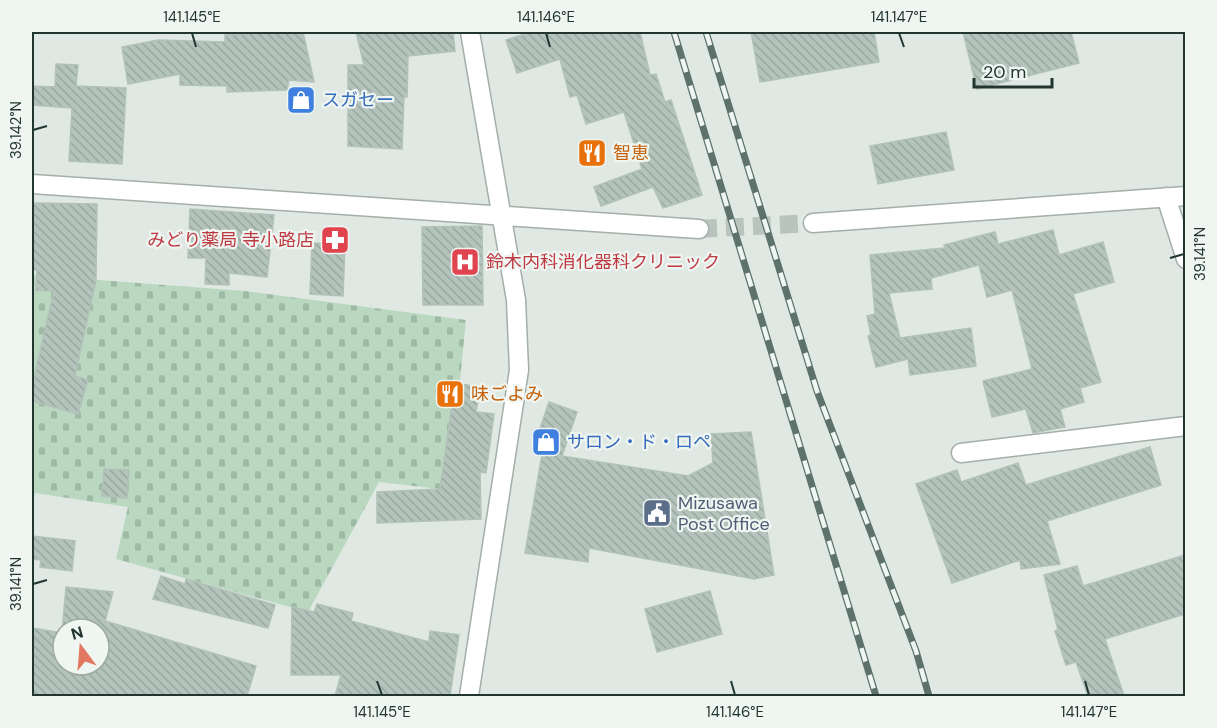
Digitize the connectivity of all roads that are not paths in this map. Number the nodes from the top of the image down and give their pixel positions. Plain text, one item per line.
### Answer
1 (470, 32) edge
2 (32, 184) edge
3 (1185, 196) edge
4 (1166, 198) junction
5 (501, 217) junction
6 (813, 223) tunnel mouth
7 (699, 229) tunnel mouth
8 (1185, 259) edge
9 (1185, 426) edge
10 (961, 453) dead end
11 (469, 696) edge

1 - 5 street
2 - 5 street
3 - 4 street
4 - 6 street
4 - 8 street
5 - 7 street
5 - 11 street
9 - 10 street

